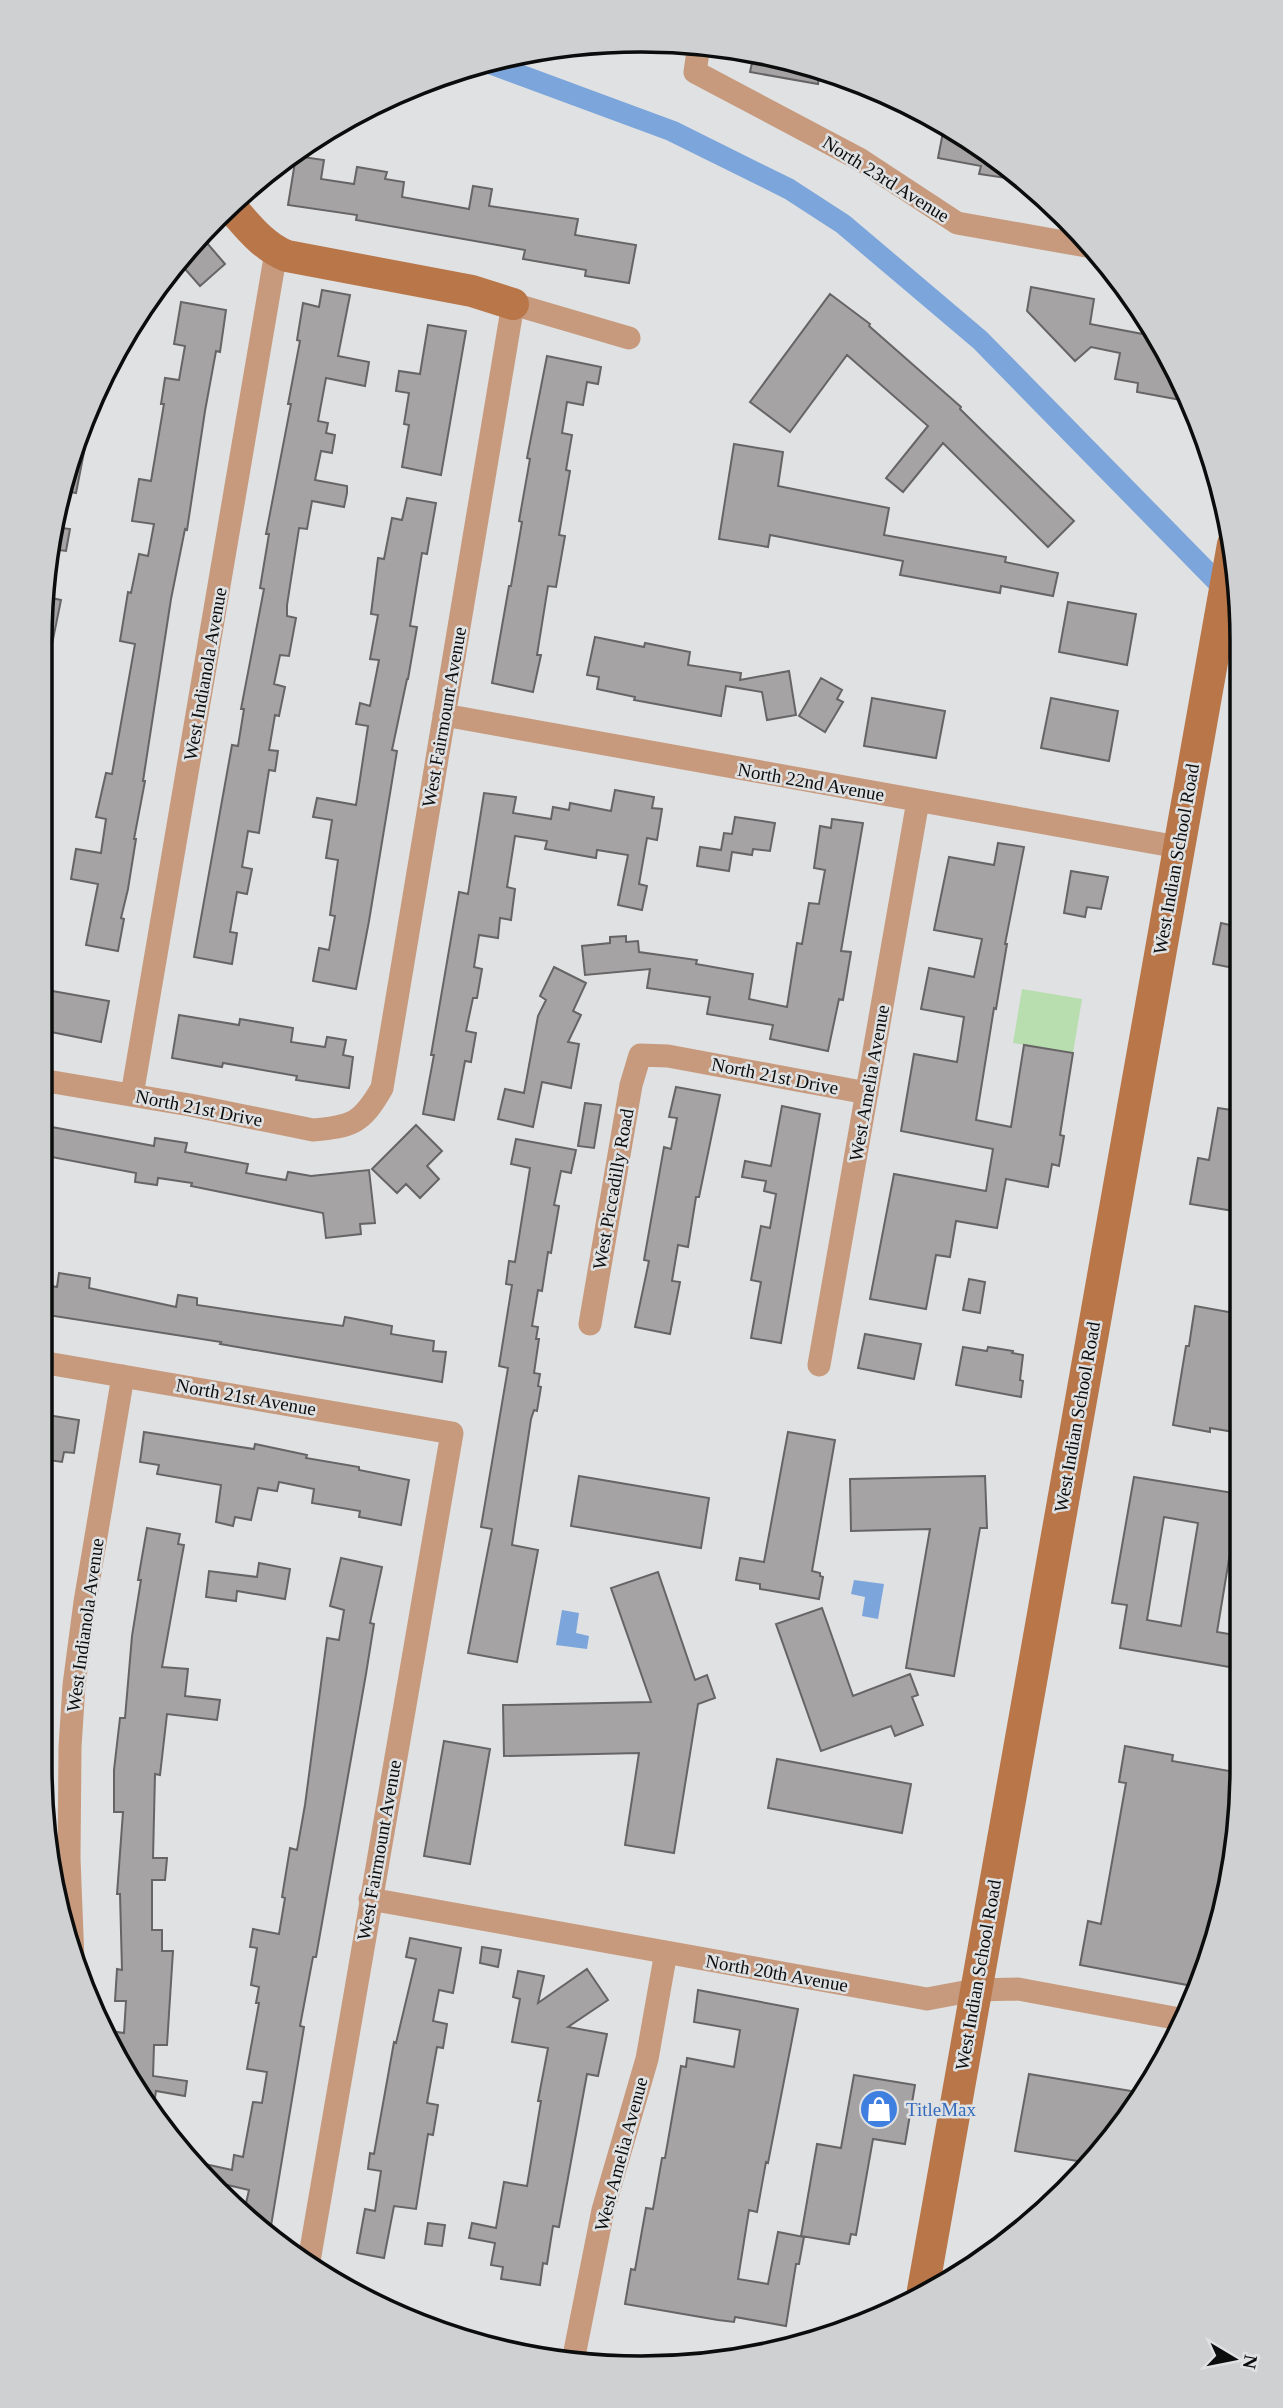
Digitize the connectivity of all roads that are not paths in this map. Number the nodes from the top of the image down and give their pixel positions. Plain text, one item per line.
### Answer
1 (697, 56) edge
2 (237, 214) edge
3 (1076, 244) edge
4 (276, 252) junction
5 (513, 303) junction
6 (629, 338) dead end
7 (1226, 577) edge
8 (444, 715) junction
9 (918, 801) junction
10 (1178, 848) junction
11 (640, 1055) joint
12 (52, 1082) edge
13 (867, 1093) junction
14 (132, 1095) junction
15 (356, 1122) joint
16 (590, 1324) dead end
17 (52, 1364) edge
18 (820, 1365) dead end
19 (124, 1376) junction
20 (452, 1433) joint
21 (370, 1899) junction
22 (70, 1908) edge
23 (666, 1952) junction
24 (975, 1990) junction
25 (1174, 2018) edge
26 (310, 2253) edge
27 (924, 2283) edge
28 (575, 2351) edge

1 - 3 street, North 23rd Avenue
2 - 4 main road
4 - 5 main road
4 - 14 street, West Indianola Avenue
5 - 6 street
5 - 8 street, West Fairmount Avenue
7 - 10 main road, West Indian School Road
8 - 9 street, North 22nd Avenue
8 - 15 street, West Fairmount Avenue
9 - 10 street, North 22nd Avenue
9 - 13 street, West Amelia Avenue
10 - 24 main road, West Indian School Road
11 - 13 street, North 21st Drive
11 - 16 street, West Piccadilly Road
12 - 14 street, North 21st Drive
13 - 18 street, West Amelia Avenue
14 - 15 street, North 21st Drive
17 - 19 street, North 21st Avenue
19 - 20 street, North 21st Avenue
19 - 22 street, West Indianola Avenue
20 - 21 street, West Fairmount Avenue
21 - 23 street, North 20th Avenue
21 - 26 street, West Fairmount Avenue
23 - 24 street, North 20th Avenue
23 - 28 street, West Amelia Avenue
24 - 25 street, North 20th Avenue
24 - 27 main road, West Indian School Road

